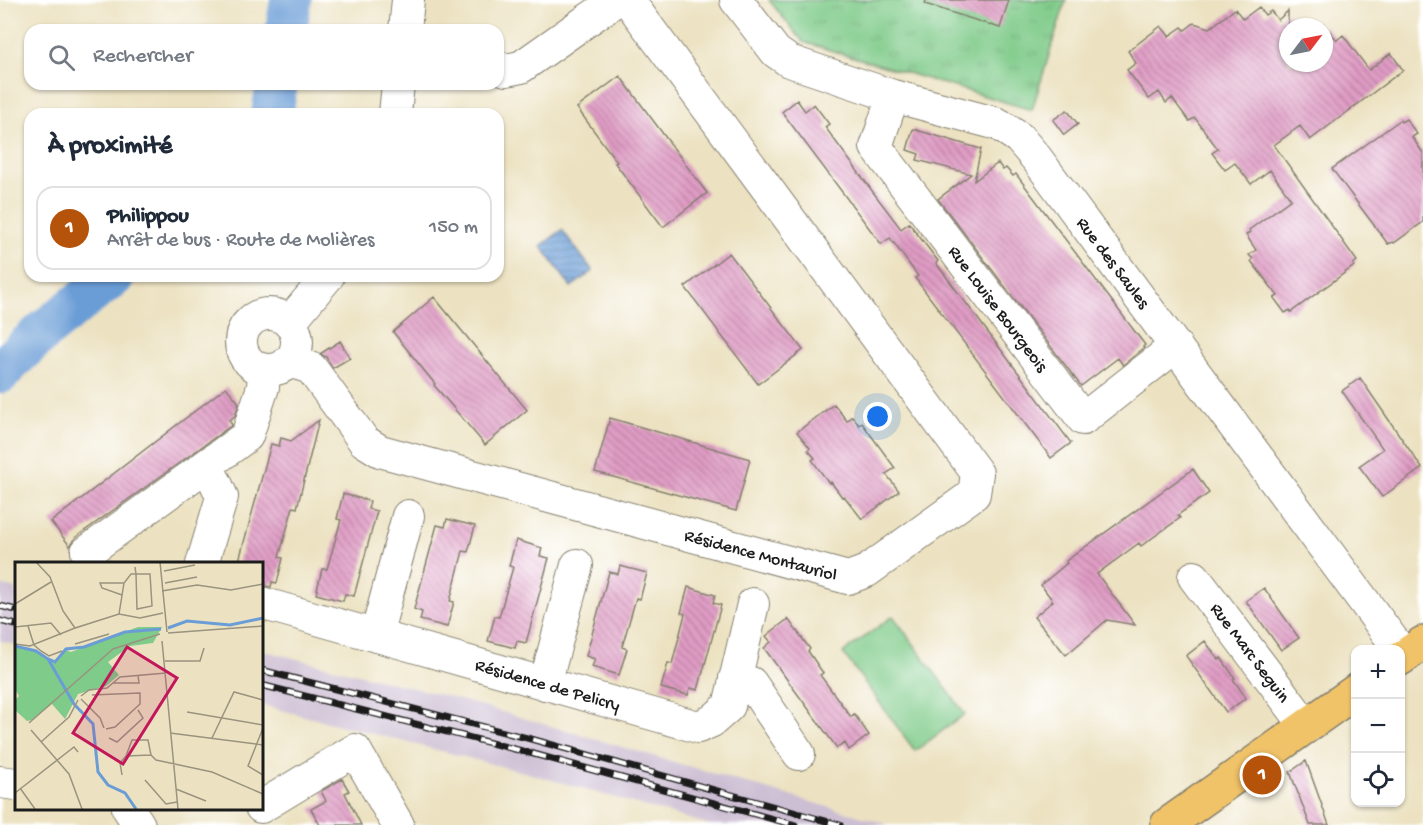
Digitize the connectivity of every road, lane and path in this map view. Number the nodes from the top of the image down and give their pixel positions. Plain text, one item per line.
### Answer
1 (408, 0) edge
2 (616, 0) edge
3 (628, 0) edge
4 (736, 0) edge
5 (406, 24) edge
6 (504, 69) edge
7 (397, 90) edge
8 (893, 96) junction
9 (396, 108) edge
10 (323, 282) edge
11 (289, 322) junction
12 (1176, 346) junction
13 (277, 365) junction
14 (206, 466) junction
15 (408, 516) dead end
16 (87, 552) dead end
17 (203, 562) edge
18 (577, 565) dead end
19 (1194, 577) dead end
20 (262, 603) edge
21 (753, 604) dead end
22 (376, 636) junction
23 (1406, 651) edge
24 (735, 678) junction
25 (545, 684) junction
26 (1351, 695) edge
27 (1307, 727) junction
28 (799, 754) dead end
29 (0, 782) edge
30 (15, 784) edge
31 (262, 807) edge
32 (129, 810) edge
33 (139, 825) edge
34 (398, 825) edge
35 (1167, 825) edge

1 - 5 street
2 - 6 street
3 - 13 street, Résidence Montauriol
4 - 8 street, Rue des Saules
7 - 9 street
8 - 12 street, Rue des Saules
8 - 12 street, Rue Louise Bourgeois
10 - 11 street
11 - 13 street
11 - 13 street
12 - 23 street, Rue des Saules
13 - 14 street
14 - 16 street
14 - 17 street
15 - 22 street
18 - 25 street
19 - 27 street, Rue Marc Seguin
20 - 22 street, Résidence de Pelicry
21 - 24 street, Résidence de Pelicry
22 - 25 street, Résidence de Pelicry
24 - 25 street, Résidence de Pelicry
24 - 28 street
26 - 27 main road
27 - 35 main road
29 - 30 street
31 - 34 street
32 - 33 street

